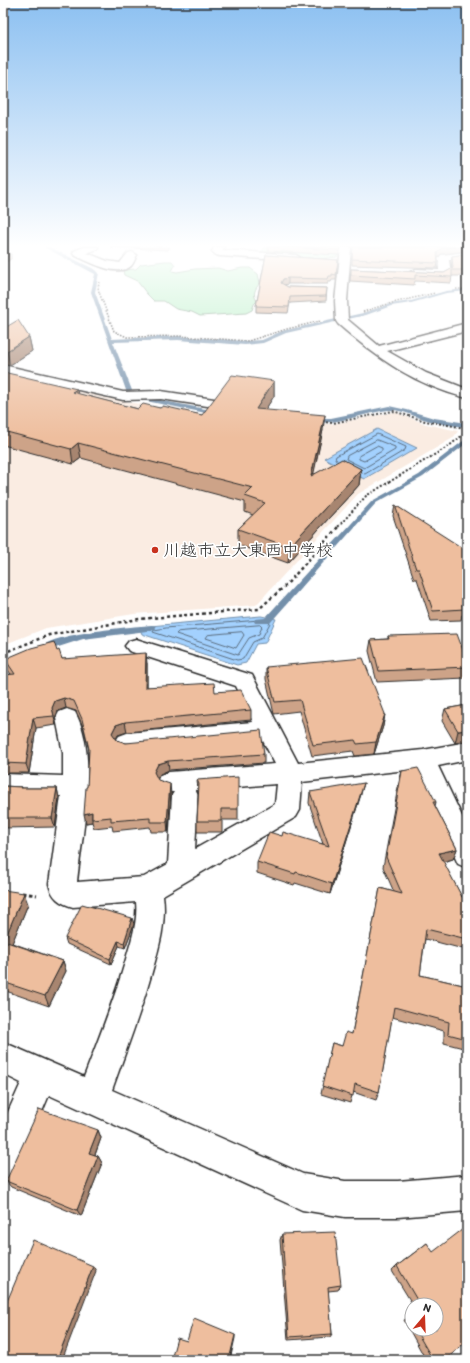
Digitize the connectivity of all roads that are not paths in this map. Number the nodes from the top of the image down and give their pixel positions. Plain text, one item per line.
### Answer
1 (342, 311) edge
2 (467, 327) edge
3 (376, 350) junction
4 (3, 369) edge
5 (467, 394) edge
6 (214, 403) edge
7 (136, 646) dead end
8 (67, 718) dead end
9 (268, 729) junction
10 (127, 742) edge
11 (467, 751) edge
12 (423, 759) junction
13 (291, 773) junction
14 (3, 784) edge
15 (75, 786) junction
16 (467, 856) edge
17 (181, 870) junction
18 (148, 890) junction
19 (3, 1058) edge
20 (41, 1074) junction
21 (92, 1098) junction
22 (3, 1164) edge
23 (467, 1193) edge

1 - 3 street
2 - 3 street
3 - 5 street
4 - 6 street
7 - 9 street
8 - 15 street
9 - 10 street
9 - 13 street
11 - 12 street
12 - 13 street
12 - 16 street
13 - 17 street
13 - 17 street
14 - 15 street
15 - 18 street
17 - 18 street
18 - 21 street
19 - 20 street
20 - 21 street
20 - 22 street
21 - 23 street

